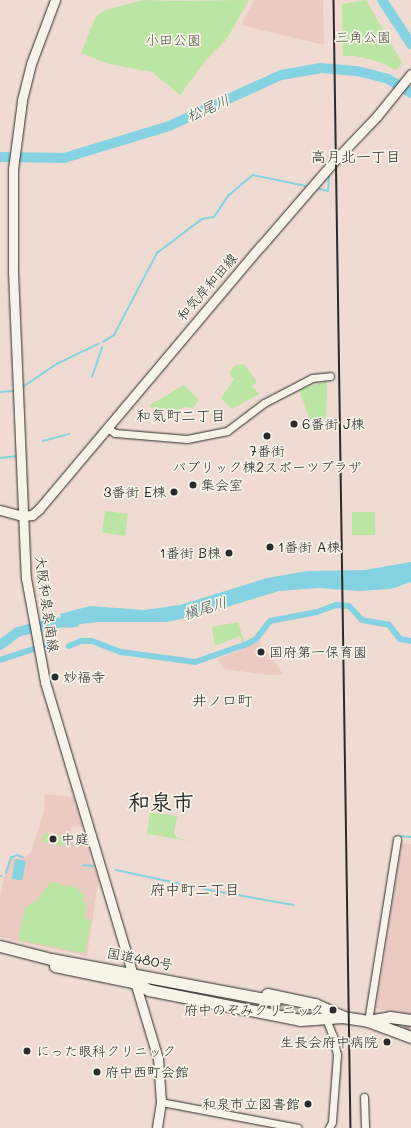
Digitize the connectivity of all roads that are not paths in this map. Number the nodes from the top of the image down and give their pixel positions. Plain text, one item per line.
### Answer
1 (55, 0) edge
2 (411, 74) edge
3 (330, 376) dead end
4 (107, 428) junction
5 (0, 510) edge
6 (24, 516) junction
7 (396, 839) dead end
8 (0, 946) edge
9 (0, 953) edge
10 (153, 977) junction
11 (134, 978) junction
12 (302, 1002) junction
13 (343, 1017) junction
14 (326, 1019) junction
15 (300, 1020) junction
16 (368, 1020) junction
17 (411, 1020) edge
18 (410, 1033) edge
19 (364, 1097) dead end
20 (161, 1102) junction
21 (157, 1128) edge
22 (298, 1128) edge
23 (329, 1128) edge
24 (365, 1128) edge

1 - 6 main road, 大阪和泉泉南線
2 - 4 main road, 和気岸和田線
3 - 4 street
4 - 6 main road, 和気岸和田線
5 - 6 main road
6 - 11 main road, 大阪和泉泉南線
7 - 16 street
8 - 11 highway, 国道480号
9 - 11 highway, 国道480号
10 - 11 highway, 国道480号
10 - 11 highway, 国道480号
10 - 12 highway
11 - 15 highway
11 - 20 main road, 大阪和泉泉南線
12 - 13 highway
12 - 15 highway
13 - 14 highway
13 - 16 highway
14 - 15 highway
14 - 23 street
16 - 17 highway
16 - 18 highway
19 - 24 street
20 - 21 main road, 大阪和泉泉南線
20 - 22 street

